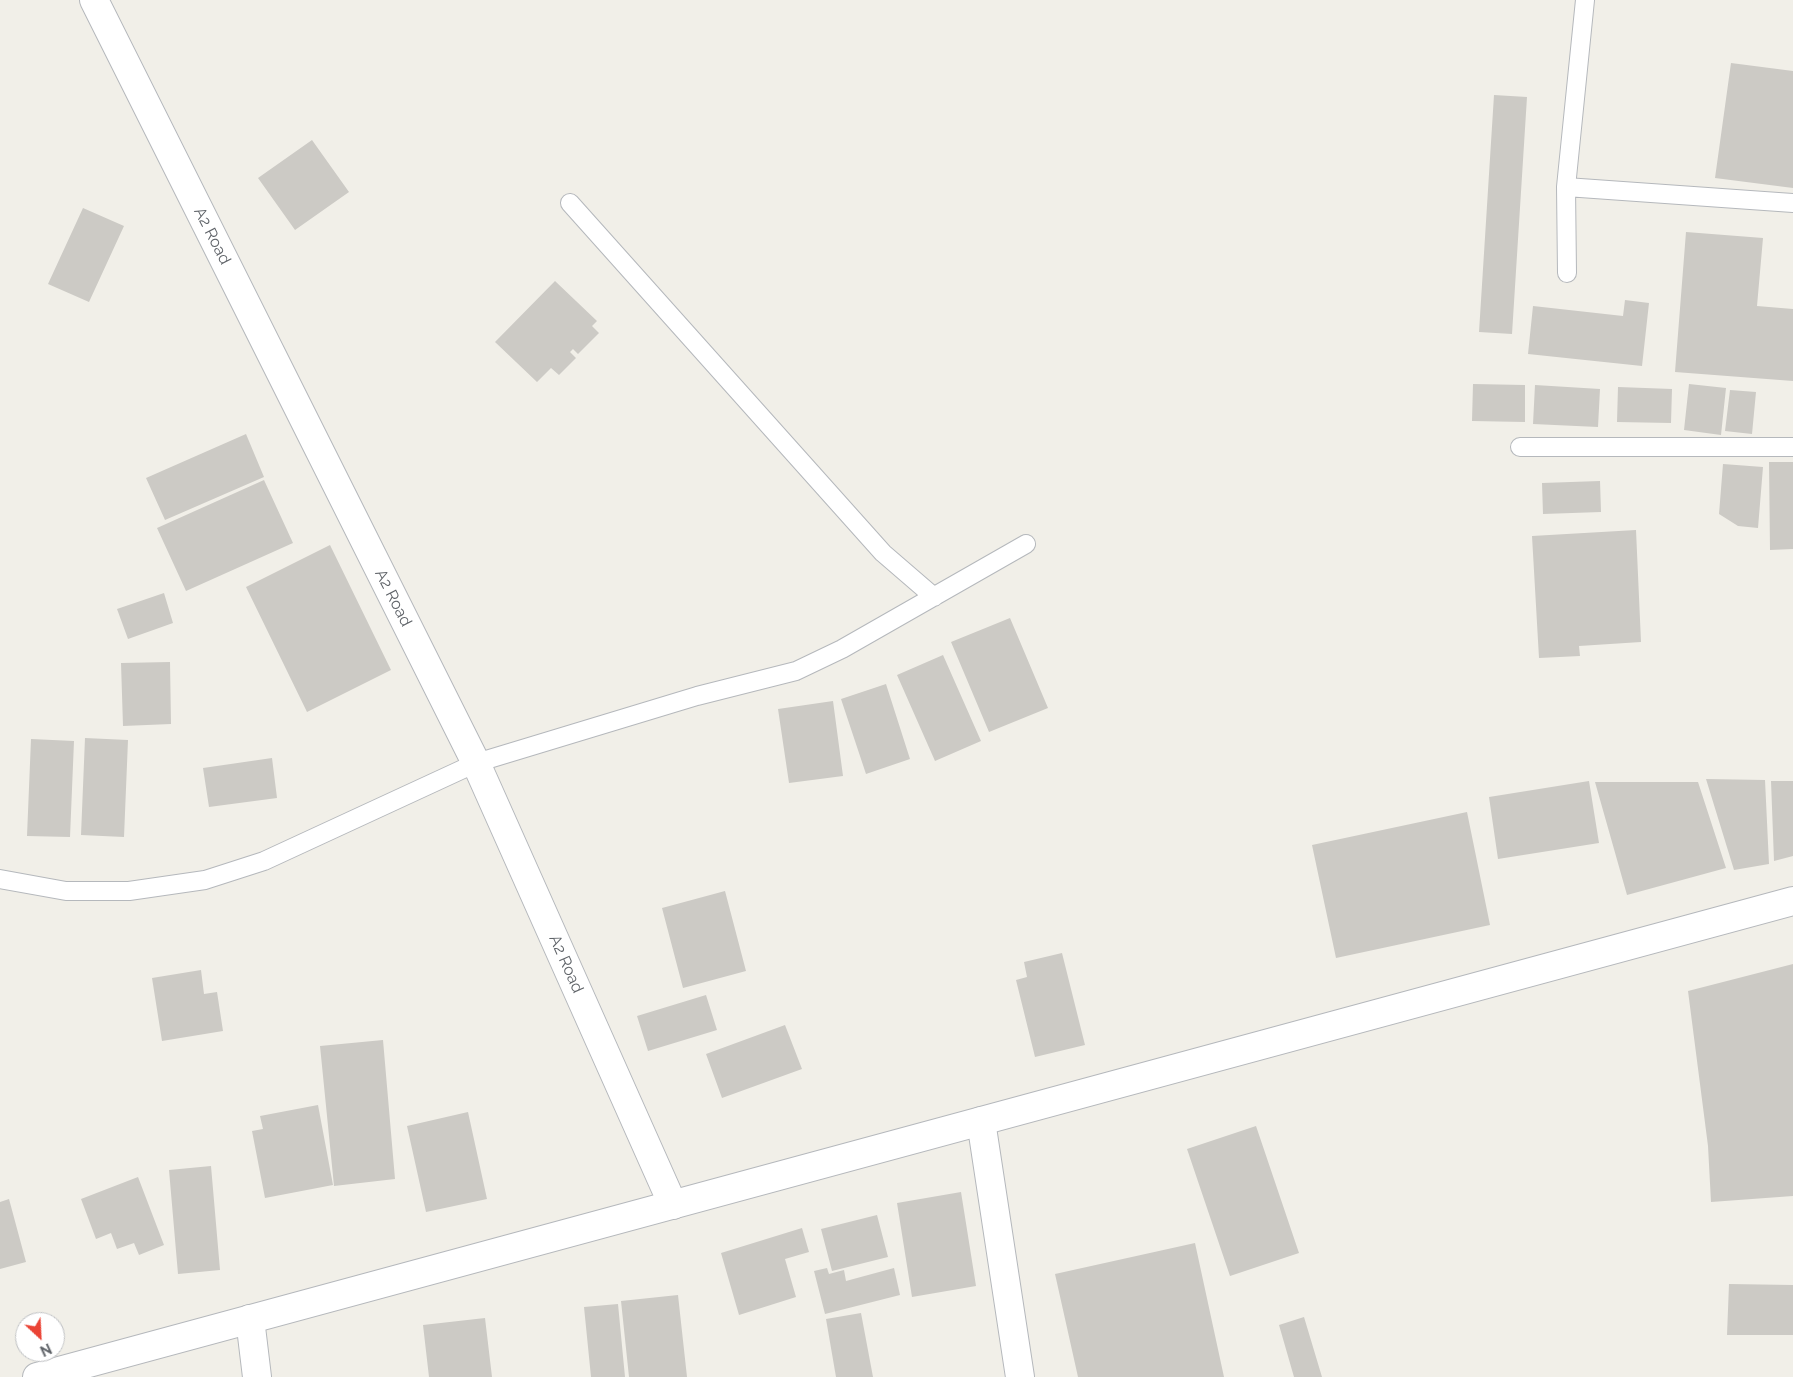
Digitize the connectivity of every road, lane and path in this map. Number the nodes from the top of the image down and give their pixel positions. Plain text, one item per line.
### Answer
1 (94, 0) edge
2 (1585, 0) edge
3 (1566, 187) junction
4 (570, 203) dead end
5 (1793, 203) edge
6 (1566, 273) dead end
7 (1520, 447) dead end
8 (1793, 447) edge
9 (1026, 544) dead end
10 (934, 596) junction
11 (476, 763) junction
12 (0, 879) edge
13 (1793, 902) edge
14 (981, 1121) junction
15 (673, 1205) junction
16 (250, 1319) junction
17 (37, 1377) edge
18 (258, 1377) edge
19 (1020, 1377) edge

1 - 11 street, A2 Road
2 - 3 lane
3 - 5 lane
3 - 6 lane
4 - 10 lane
7 - 8 lane
9 - 10 lane
10 - 11 lane
11 - 12 lane
11 - 15 street, A2 Road
13 - 14 street
14 - 15 street
14 - 19 street
15 - 16 street
16 - 17 street
16 - 18 street

